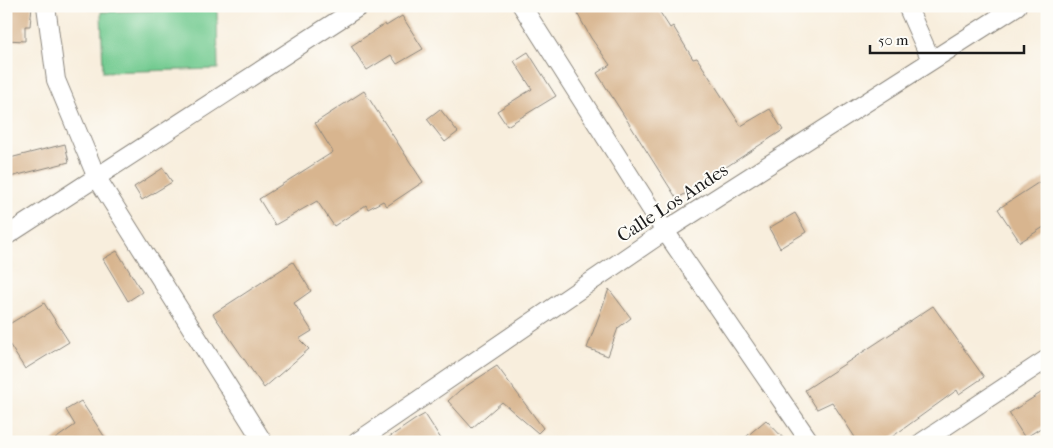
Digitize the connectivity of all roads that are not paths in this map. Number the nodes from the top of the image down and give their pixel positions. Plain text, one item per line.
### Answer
1 (46, 6) edge
2 (360, 6) edge
3 (522, 6) edge
4 (907, 6) edge
5 (1016, 6) edge
6 (931, 60) junction
7 (97, 178) junction
8 (666, 230) junction
9 (6, 236) edge
10 (1047, 359) edge
11 (263, 442) edge
12 (357, 442) edge
13 (810, 442) edge
14 (922, 442) edge

1 - 7 street
2 - 7 street
3 - 8 street
4 - 6 street
5 - 6 street, Calle Los Andes
6 - 8 street, Calle Los Andes
7 - 9 street
7 - 11 street
8 - 12 street, Calle Los Andes
8 - 13 street
10 - 14 street

